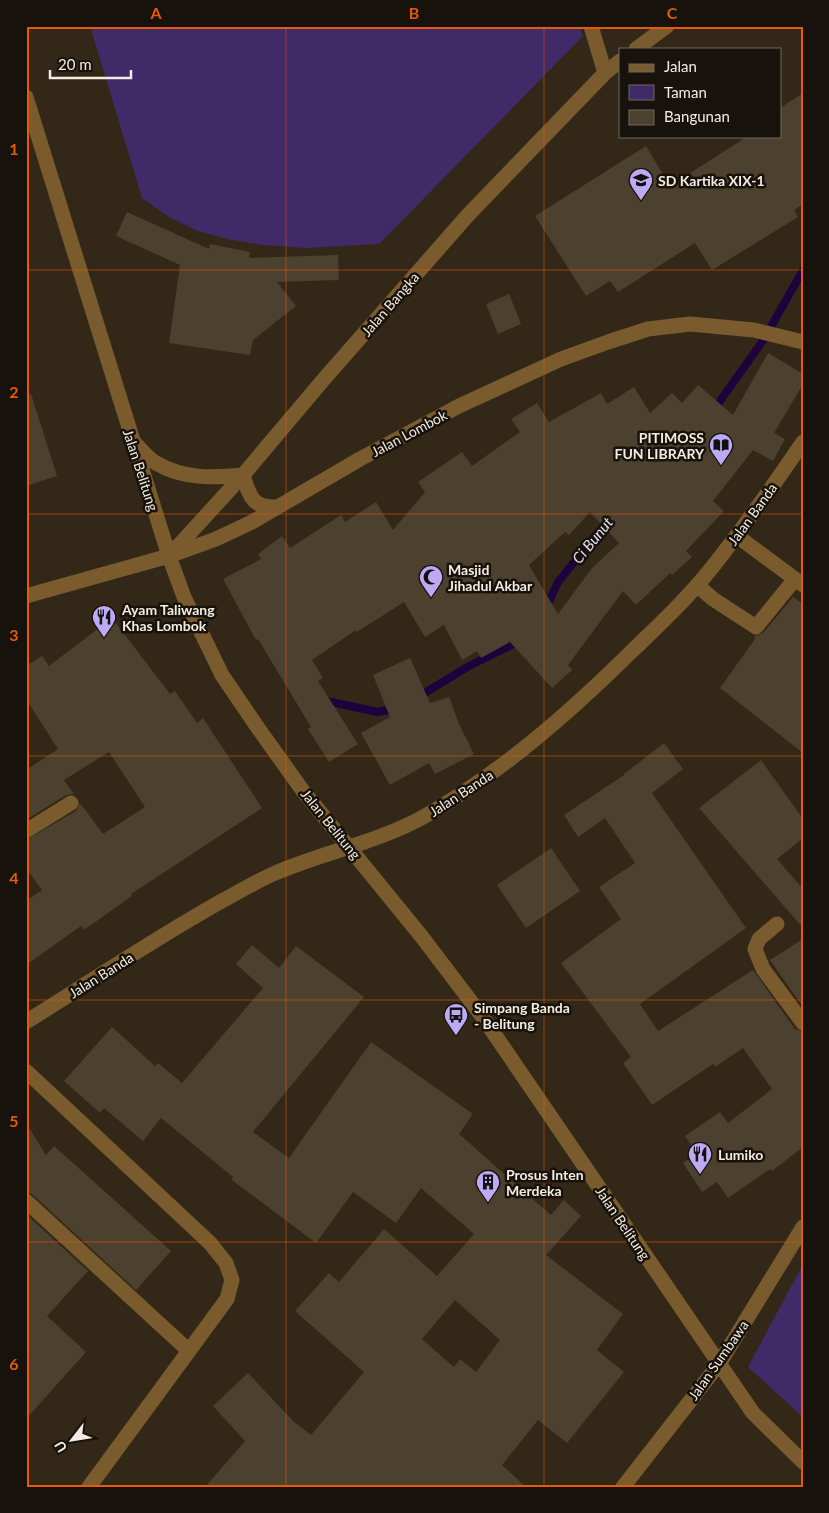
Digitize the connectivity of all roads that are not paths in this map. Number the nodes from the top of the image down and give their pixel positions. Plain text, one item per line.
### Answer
1 (591, 26) edge
2 (667, 26) edge
3 (637, 48) edge
4 (619, 62) edge
5 (605, 73) junction
6 (26, 97) edge
7 (803, 342) edge
8 (132, 440) junction
9 (803, 442) edge
10 (243, 475) junction
11 (278, 507) junction
12 (737, 536) junction
13 (169, 556) junction
14 (799, 582) edge
15 (697, 585) junction
16 (26, 596) edge
17 (71, 803) dead end
18 (26, 831) edge
19 (350, 847) junction
20 (777, 924) dead end
21 (26, 1022) edge
22 (803, 1023) edge
23 (26, 1071) edge
24 (26, 1201) edge
25 (803, 1227) edge
26 (189, 1350) junction
27 (719, 1364) junction
28 (803, 1462) edge
29 (89, 1487) edge
30 (623, 1487) edge

1 - 5 street
2 - 3 street
4 - 5 street, Jalan Bangka
5 - 10 street, Jalan Bangka
6 - 8 street, Jalan Belitung
7 - 11 street, Jalan Lombok
8 - 10 street
8 - 13 street, Jalan Belitung
9 - 12 street, Jalan Banda
10 - 11 street
10 - 13 street, Jalan Bangka
11 - 13 street, Jalan Lombok
12 - 14 street
12 - 15 street, Jalan Banda
13 - 16 street, Jalan Lombok
13 - 19 street, Jalan Belitung
14 - 15 street
15 - 19 street, Jalan Banda
17 - 18 street
19 - 21 street, Jalan Banda
19 - 27 street, Jalan Belitung
20 - 22 street
23 - 26 street
24 - 26 street
25 - 27 street, Jalan Sumbawa
26 - 29 street
27 - 28 street, Jalan Belitung
27 - 30 street, Jalan Sumbawa

